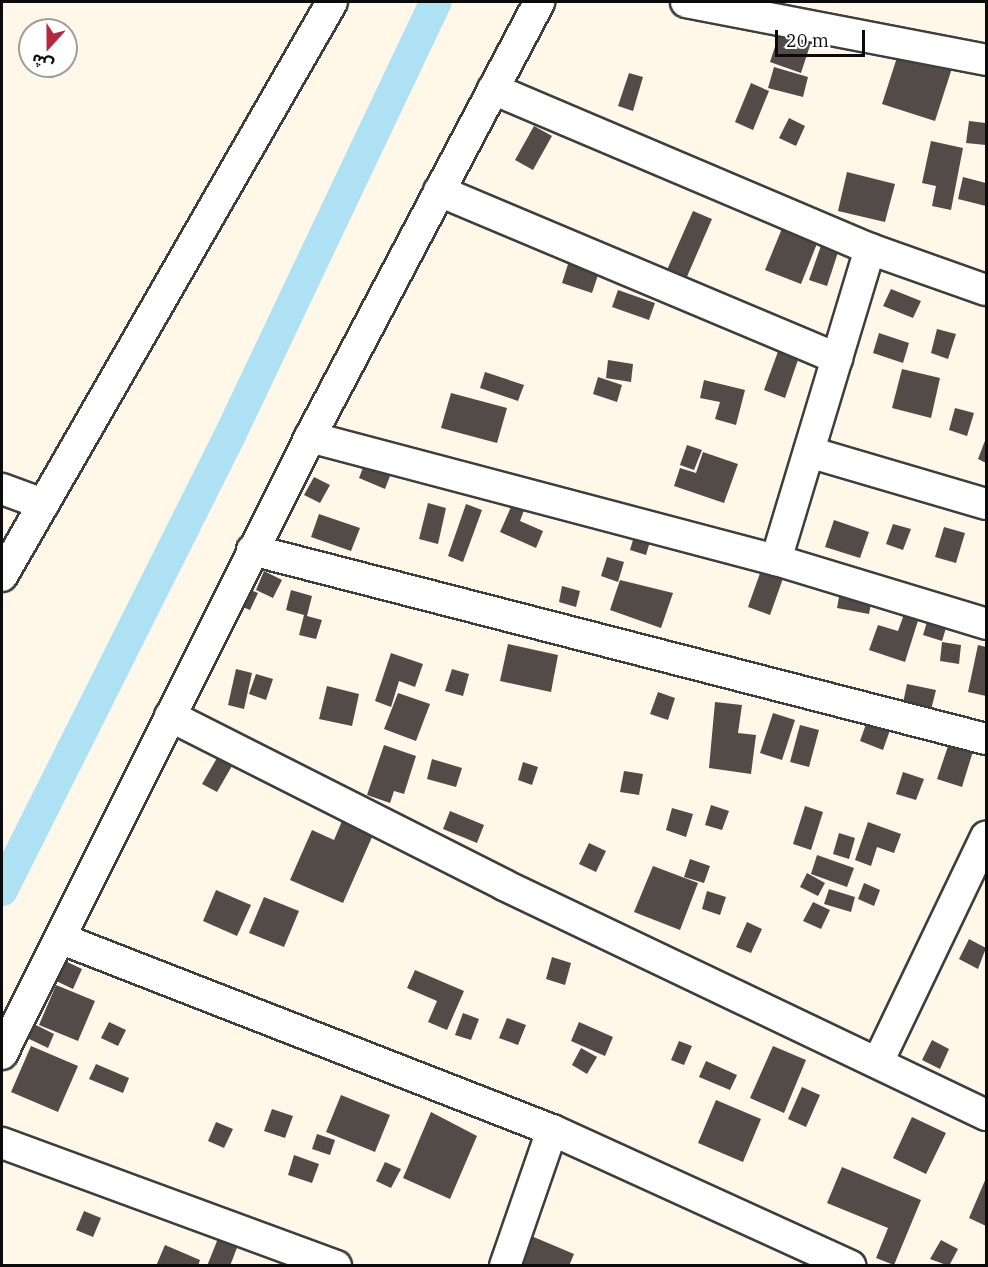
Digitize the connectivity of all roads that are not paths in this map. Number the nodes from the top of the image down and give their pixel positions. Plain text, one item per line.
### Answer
1 (332, 2) edge
2 (539, 2) edge
3 (686, 2) edge
4 (987, 60) edge
5 (493, 89) junction
6 (439, 191) junction
7 (870, 249) junction
8 (987, 290) edge
9 (837, 358) junction
10 (310, 436) junction
11 (809, 452) junction
12 (2, 489) edge
13 (43, 504) junction
14 (987, 504) edge
15 (252, 550) junction
16 (776, 560) junction
17 (2, 576) edge
18 (987, 624) edge
19 (170, 716) junction
20 (987, 739) edge
21 (987, 837) edge
22 (62, 939) junction
23 (2, 1053) edge
24 (878, 1062) junction
25 (987, 1116) edge
26 (552, 1130) junction
27 (2, 1143) edge
28 (305, 1260) edge
29 (336, 1266) edge
30 (505, 1266) edge
31 (850, 1266) edge

1 - 13 street
2 - 5 street
3 - 4 street
5 - 6 street
5 - 7 street
6 - 9 street
6 - 10 street
7 - 8 street
7 - 9 street
9 - 11 street
10 - 15 street
10 - 16 street
11 - 14 street
11 - 16 street
12 - 13 street
13 - 17 street
15 - 19 street
15 - 20 street
16 - 18 street
19 - 22 street
19 - 24 street
21 - 24 street
22 - 23 street
22 - 26 street
24 - 25 street
26 - 30 street
26 - 31 street
27 - 28 street
28 - 29 street

